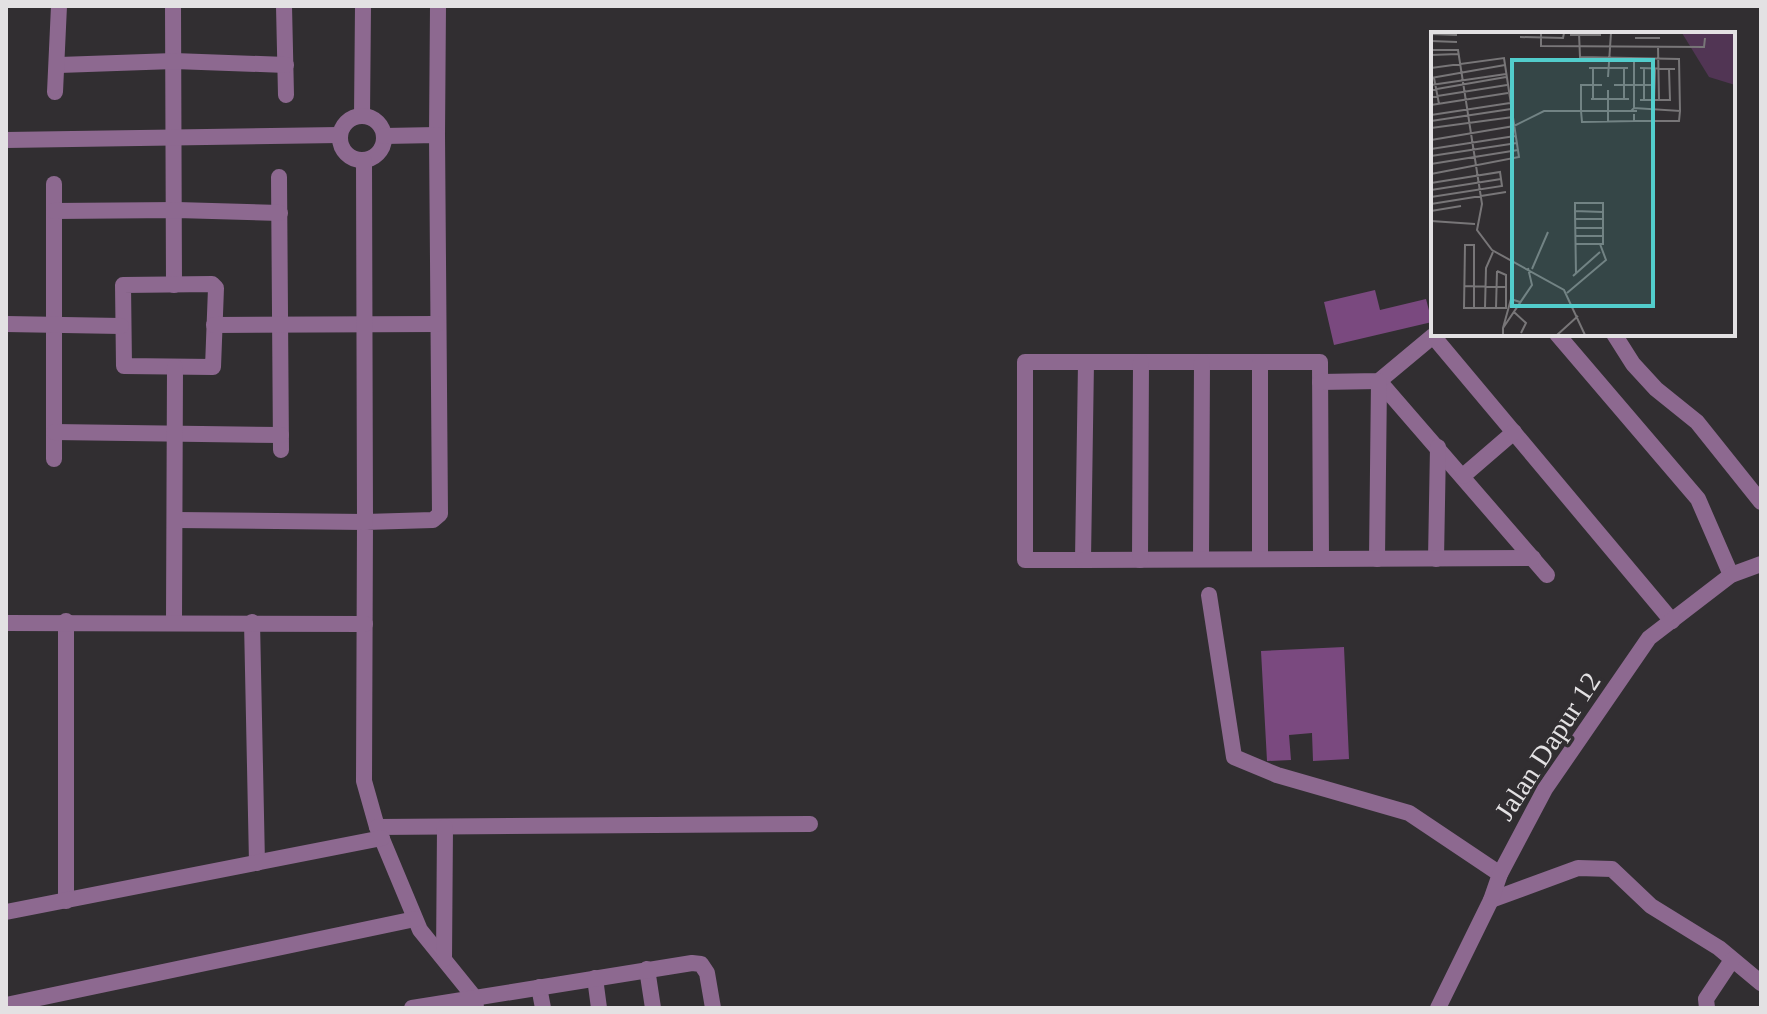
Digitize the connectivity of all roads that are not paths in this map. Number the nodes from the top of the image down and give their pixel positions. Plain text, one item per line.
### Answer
1 (59, 6) edge
2 (173, 6) edge
3 (284, 6) edge
4 (363, 6) edge
5 (438, 6) edge
6 (174, 61) junction
7 (59, 65) junction
8 (286, 65) junction
9 (55, 92) dead end
10 (286, 95) dead end
11 (362, 116) junction
12 (339, 135) junction
13 (437, 135) junction
14 (384, 136) junction
15 (176, 137) junction
16 (6, 140) edge
17 (364, 161) junction
18 (279, 177) dead end
19 (54, 184) dead end
20 (177, 210) junction
21 (54, 211) junction
22 (280, 213) junction
23 (174, 285) junction
24 (6, 324) edge
25 (437, 324) junction
26 (52, 325) junction
27 (214, 325) junction
28 (121, 326) junction
29 (278, 327) junction
30 (364, 327) junction
31 (1559, 336) edge
32 (1615, 336) edge
33 (1086, 362) junction
34 (1141, 362) junction
35 (1202, 362) junction
36 (1260, 362) junction
37 (175, 367) junction
38 (1379, 381) junction
39 (1320, 382) junction
40 (54, 432) junction
41 (1514, 432) junction
42 (175, 435) junction
43 (1438, 447) junction
44 (54, 459) dead end
45 (1463, 476) junction
46 (1761, 502) edge
47 (176, 520) junction
48 (365, 522) junction
49 (1533, 558) junction
50 (1201, 559) junction
51 (1260, 559) junction
52 (1321, 559) junction
53 (1377, 559) junction
54 (1436, 559) junction
55 (1083, 560) junction
56 (1140, 560) junction
57 (1761, 564) edge
58 (1547, 575) dead end
59 (1731, 575) junction
60 (1209, 595) dead end
61 (66, 621) junction
62 (174, 621) junction
63 (1672, 621) junction
64 (252, 622) junction
65 (6, 623) edge
66 (365, 624) junction
67 (810, 824) dead end
68 (445, 827) junction
69 (380, 833) junction
70 (257, 863) junction
71 (1500, 874) junction
72 (1491, 900) junction
73 (66, 901) junction
74 (6, 912) edge
75 (415, 919) junction
76 (444, 959) junction
77 (1732, 960) junction
78 (647, 969) junction
79 (595, 978) junction
80 (1761, 983) edge
81 (539, 987) junction
82 (476, 1003) edge
83 (6, 1005) edge
84 (412, 1008) edge
85 (543, 1008) edge
86 (599, 1008) edge
87 (653, 1008) edge
88 (713, 1008) edge
89 (1438, 1008) edge
90 (1707, 1008) edge

1 - 7 street
2 - 6 street
3 - 8 street
4 - 11 street
5 - 13 street
6 - 7 street
6 - 8 street
6 - 15 street
7 - 9 street
8 - 10 street
11 - 12 street
11 - 14 street
12 - 15 street
12 - 17 street
13 - 14 street
13 - 25 street
14 - 17 street
15 - 16 street
15 - 20 street
17 - 30 street
18 - 22 street
19 - 21 street
20 - 21 street
20 - 22 street
20 - 23 street
21 - 26 street
22 - 29 street
23 - 27 street
23 - 28 street
24 - 26 street
25 - 30 street
25 - 48 street
26 - 28 street
26 - 40 street
27 - 29 street
27 - 37 street
28 - 37 street
29 - 30 street
29 - 42 street
30 - 48 street
31 - 59 street
32 - 46 street
33 - 34 street
33 - 55 street
33 - 55 street
34 - 35 street
34 - 56 street
35 - 36 street
35 - 50 street
36 - 39 street
36 - 51 street
37 - 42 street
38 - 39 street
38 - 41 street
38 - 43 street
38 - 53 street
39 - 52 street
40 - 42 street
40 - 44 street
41 - 45 street
41 - 63 street
42 - 47 street
43 - 45 street
43 - 54 street
45 - 49 street
47 - 48 street
47 - 62 street
48 - 66 street
49 - 54 street
49 - 58 street
50 - 51 street
50 - 56 street
51 - 52 street
52 - 53 street
53 - 54 street
55 - 56 street
57 - 59 street, Jalan Dapur 12
59 - 63 street, Jalan Dapur 12
60 - 71 street
61 - 62 street
61 - 65 street
61 - 73 street
62 - 64 street
63 - 71 street, Jalan Dapur 12
64 - 66 street
64 - 70 street
66 - 69 street
67 - 68 street
68 - 69 street
68 - 76 street
69 - 70 street
69 - 75 street
70 - 73 street
71 - 72 street, Jalan Dapur 12
72 - 77 street
72 - 89 street, Jalan Dapur 12
73 - 74 street
75 - 76 street
75 - 83 street
76 - 82 street
77 - 80 street
77 - 90 street
78 - 79 street
78 - 87 street
78 - 88 street
79 - 81 street
79 - 86 street
81 - 82 street
81 - 85 street
82 - 84 street

